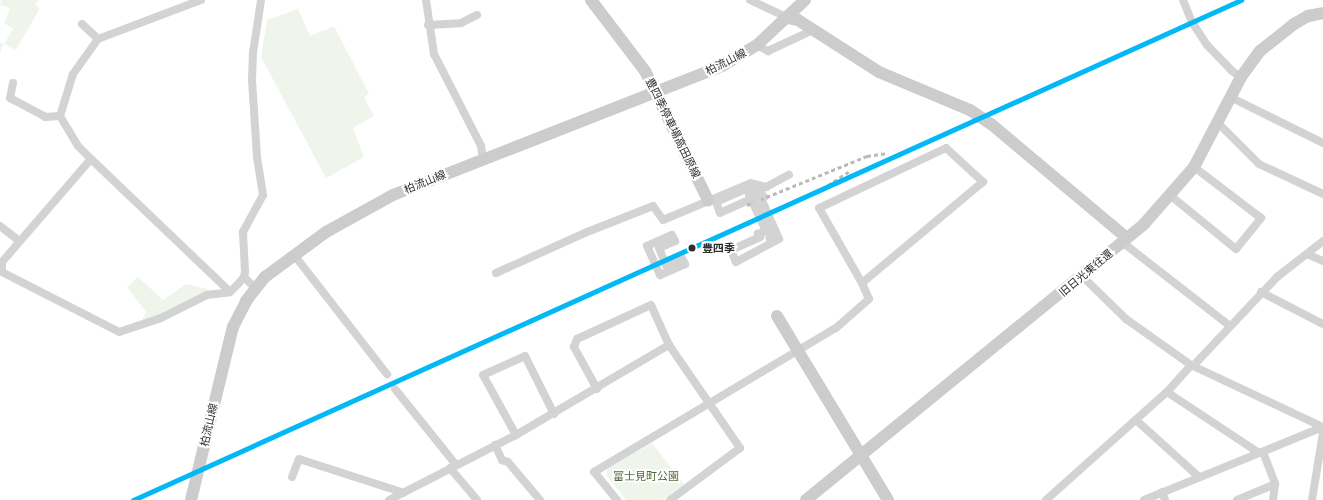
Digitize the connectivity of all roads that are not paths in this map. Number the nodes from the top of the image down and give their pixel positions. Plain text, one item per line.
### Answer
1 (201, 0) edge
2 (261, 0) edge
3 (426, 0) edge
4 (591, 0) edge
5 (750, 0) edge
6 (805, 0) edge
7 (1183, 0) edge
8 (1323, 14) edge
9 (477, 15) dead end
10 (788, 18) junction
11 (82, 24) dead end
12 (428, 25) junction
13 (814, 30) junction
14 (98, 38) junction
15 (757, 45) junction
16 (1241, 77) junction
17 (12, 83) dead end
18 (657, 92) junction
19 (1230, 97) junction
20 (60, 116) junction
21 (1218, 123) junction
22 (1323, 143) edge
23 (484, 159) junction
24 (91, 160) junction
25 (1194, 167) junction
26 (789, 175) dead end
27 (1323, 194) edge
28 (749, 195) dead end
29 (1171, 196) junction
30 (708, 200) junction
31 (720, 213) joint
32 (0, 226) edge
33 (769, 238) dead end
34 (1125, 240) junction
35 (19, 241) junction
36 (1323, 241) edge
37 (657, 245) dead end
38 (1308, 254) junction
39 (295, 256) junction
40 (1323, 261) edge
41 (685, 264) joint
42 (667, 268) dead end
43 (1, 271) edge
44 (496, 273) dead end
45 (1082, 276) junction
46 (244, 277) junction
47 (862, 283) junction
48 (255, 288) junction
49 (230, 292) junction
50 (1260, 292) junction
51 (777, 316) dead end
52 (1323, 324) edge
53 (1230, 326) junction
54 (669, 345) junction
55 (798, 350) junction
56 (1192, 365) junction
57 (387, 374) dead end
58 (395, 389) dead end
59 (597, 389) junction
60 (1167, 392) junction
61 (708, 403) junction
62 (554, 414) junction
63 (1136, 420) junction
64 (1323, 427) edge
65 (1323, 433) edge
66 (516, 435) junction
67 (495, 445) junction
68 (1261, 453) junction
69 (862, 455) junction
70 (453, 467) junction
71 (292, 477) dead end
72 (1199, 477) junction
73 (1275, 484) junction
74 (404, 493) junction
75 (1163, 496) edge
76 (192, 500) edge
77 (389, 500) edge
78 (477, 500) edge
79 (540, 500) edge
80 (617, 500) edge
81 (670, 500) edge
82 (806, 500) edge
83 (888, 500) edge
84 (1046, 500) edge
85 (1144, 500) edge
86 (1237, 500) edge
87 (1273, 500) edge
88 (1312, 500) edge

1 - 14 street
2 - 46 street
3 - 12 street
4 - 18 street, 豊四季停車場高田原線
5 - 10 street
6 - 10 street, 柏流山線
7 - 16 street
8 - 16 street, 旧日光東往還
9 - 12 street
10 - 13 street
10 - 15 street, 柏流山線
11 - 14 street
12 - 23 street
13 - 15 street
13 - 34 street
14 - 20 street
15 - 18 street, 柏流山線
16 - 19 street, 旧日光東往還
17 - 20 street
18 - 23 street, 柏流山線
18 - 30 street, 豊四季停車場高田原線
19 - 21 street, 旧日光東往還
19 - 22 street
20 - 24 street
21 - 25 street, 旧日光東往還
21 - 27 street
23 - 39 street, 柏流山線
24 - 35 street
24 - 49 street
25 - 29 street, 旧日光東往還
25 - 29 street
26 - 30 street
28 - 33 street, bridge
29 - 34 street, 旧日光東往還
30 - 44 street
31 - 31 street
32 - 35 street
34 - 45 street, 旧日光東往還
34 - 53 street
35 - 43 street
36 - 38 street
37 - 42 street
38 - 40 street
38 - 50 street
39 - 48 street, 柏流山線
39 - 57 street
41 - 41 street
43 - 49 street
45 - 56 street
45 - 69 street, 旧日光東往還
46 - 48 street
46 - 49 street
47 - 47 street
47 - 55 street
48 - 76 street, 柏流山線
50 - 52 street
50 - 53 street
51 - 55 street
53 - 56 street
54 - 59 street
54 - 59 street
54 - 61 street
55 - 61 street
55 - 69 street
56 - 60 street
56 - 64 street
58 - 70 street
59 - 62 street
60 - 63 street
60 - 68 street
61 - 80 street
61 - 81 street
62 - 66 street
62 - 66 street
63 - 72 street
63 - 84 street
64 - 68 street
65 - 88 street
66 - 67 street
67 - 70 street
67 - 79 street
68 - 72 street
68 - 73 street
69 - 82 street, 旧日光東往還
69 - 83 street
70 - 74 street
70 - 78 street
71 - 74 street
72 - 75 street
73 - 86 street
73 - 87 street
74 - 77 street
75 - 85 street

